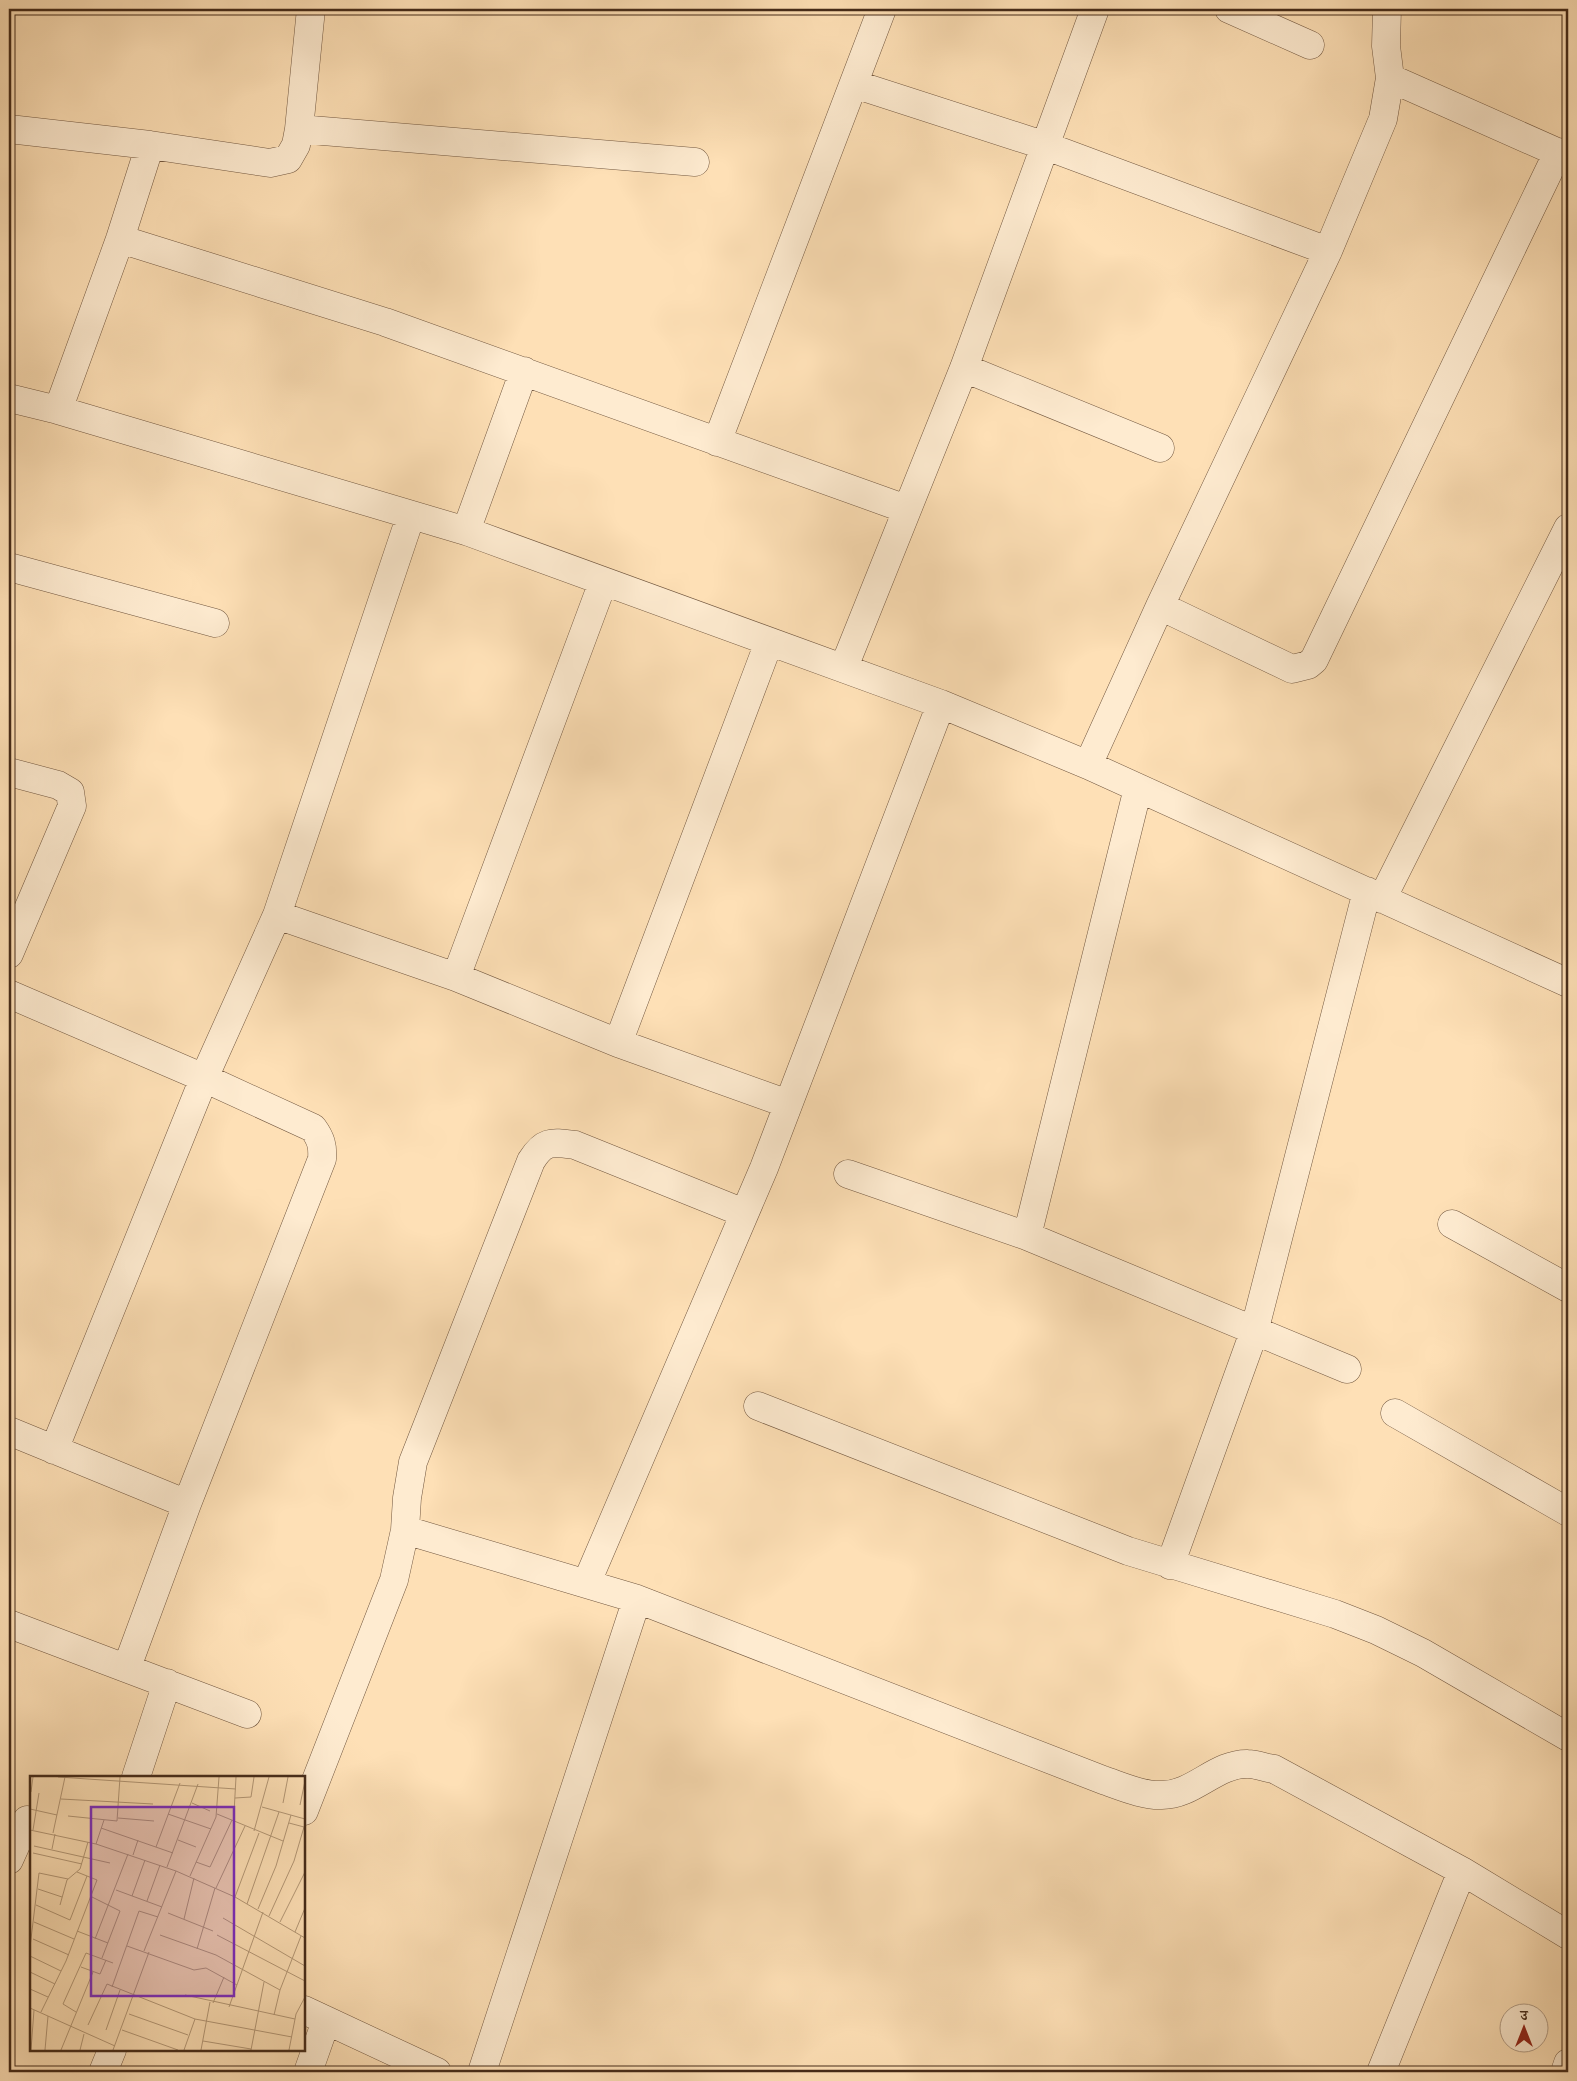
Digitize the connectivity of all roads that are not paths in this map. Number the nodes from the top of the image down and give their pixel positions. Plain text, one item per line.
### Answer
1 (311, 9) edge
2 (882, 9) edge
3 (1095, 9) edge
4 (1229, 9) edge
5 (1387, 9) edge
6 (1310, 45) dead end
7 (1390, 78) junction
8 (854, 84) junction
9 (9, 129) edge
10 (299, 129) junction
11 (150, 145) junction
12 (1046, 146) junction
13 (1563, 155) edge
14 (695, 162) dead end
15 (120, 238) junction
16 (1328, 251) junction
17 (964, 368) junction
18 (524, 371) junction
19 (9, 398) edge
20 (58, 410) junction
21 (717, 442) junction
22 (1160, 448) dead end
23 (906, 509) junction
24 (411, 515) junction
25 (1568, 528) edge
26 (466, 531) junction
27 (9, 567) edge
28 (603, 582) junction
29 (1160, 606) junction
30 (215, 622) dead end
31 (769, 642) junction
32 (844, 667) junction
33 (941, 704) junction
34 (1088, 765) junction
35 (9, 772) edge
36 (1138, 788) junction
37 (1374, 895) junction
38 (277, 915) junction
39 (9, 954) edge
40 (456, 977) junction
41 (1568, 983) edge
42 (9, 994) edge
43 (618, 1043) junction
44 (204, 1078) junction
45 (788, 1104) junction
46 (848, 1174) dead end
47 (744, 1213) junction
48 (1452, 1224) dead end
49 (1027, 1236) junction
50 (1568, 1288) edge
51 (1254, 1332) junction
52 (1347, 1369) dead end
53 (758, 1406) dead end
54 (1395, 1413) dead end
55 (9, 1431) edge
56 (54, 1450) junction
57 (187, 1504) junction
58 (1568, 1512) edge
59 (405, 1530) junction
60 (1170, 1566) junction
61 (587, 1582) junction
62 (637, 1599) junction
63 (9, 1624) edge
64 (127, 1667) junction
65 (167, 1683) junction
66 (247, 1714) dead end
67 (1568, 1737) edge
68 (136, 1776) edge
69 (305, 1808) edge
70 (22, 1818) edge
71 (9, 1860) edge
72 (1462, 1871) junction
73 (1568, 1934) edge
74 (315, 2016) edge
75 (112, 2051) edge
76 (1568, 2063) edge
77 (103, 2072) edge
78 (308, 2072) edge
79 (437, 2072) edge
80 (482, 2072) edge
81 (1381, 2072) edge
82 (1565, 2072) edge

1 - 10 street
2 - 8 street
3 - 12 street
4 - 6 street
5 - 7 street
7 - 13 street
7 - 16 street
8 - 12 street
8 - 21 street
9 - 11 street
10 - 11 street
10 - 14 street
11 - 15 street
12 - 16 street
12 - 17 street
13 - 29 street
15 - 18 street
15 - 20 street
16 - 29 street
17 - 22 street
17 - 23 street
18 - 21 street
18 - 26 street
19 - 20 street
20 - 24 street
21 - 23 street
23 - 32 street
24 - 26 street
24 - 38 street
25 - 37 street
26 - 28 street
27 - 30 street
28 - 31 street
28 - 40 street
29 - 34 street
31 - 32 street
31 - 43 street
32 - 33 street
33 - 34 street
33 - 45 street
34 - 36 street
35 - 39 street
36 - 37 street
36 - 49 street
37 - 41 street
37 - 51 street
38 - 40 street
38 - 44 street
40 - 43 street
42 - 44 street
43 - 45 street
44 - 56 street
44 - 57 street
45 - 47 street
46 - 49 street
47 - 59 street
47 - 61 street
48 - 50 street
49 - 51 street
51 - 52 street
51 - 60 street
53 - 60 street
54 - 58 street
55 - 56 street
56 - 57 street
57 - 64 street
59 - 61 street
59 - 69 street
60 - 67 street
61 - 62 street
62 - 72 street
62 - 80 street
63 - 64 street
64 - 65 street
65 - 66 street
65 - 68 street
70 - 71 street
72 - 73 street
72 - 81 street
74 - 78 street
74 - 79 street
75 - 77 street
76 - 82 street

